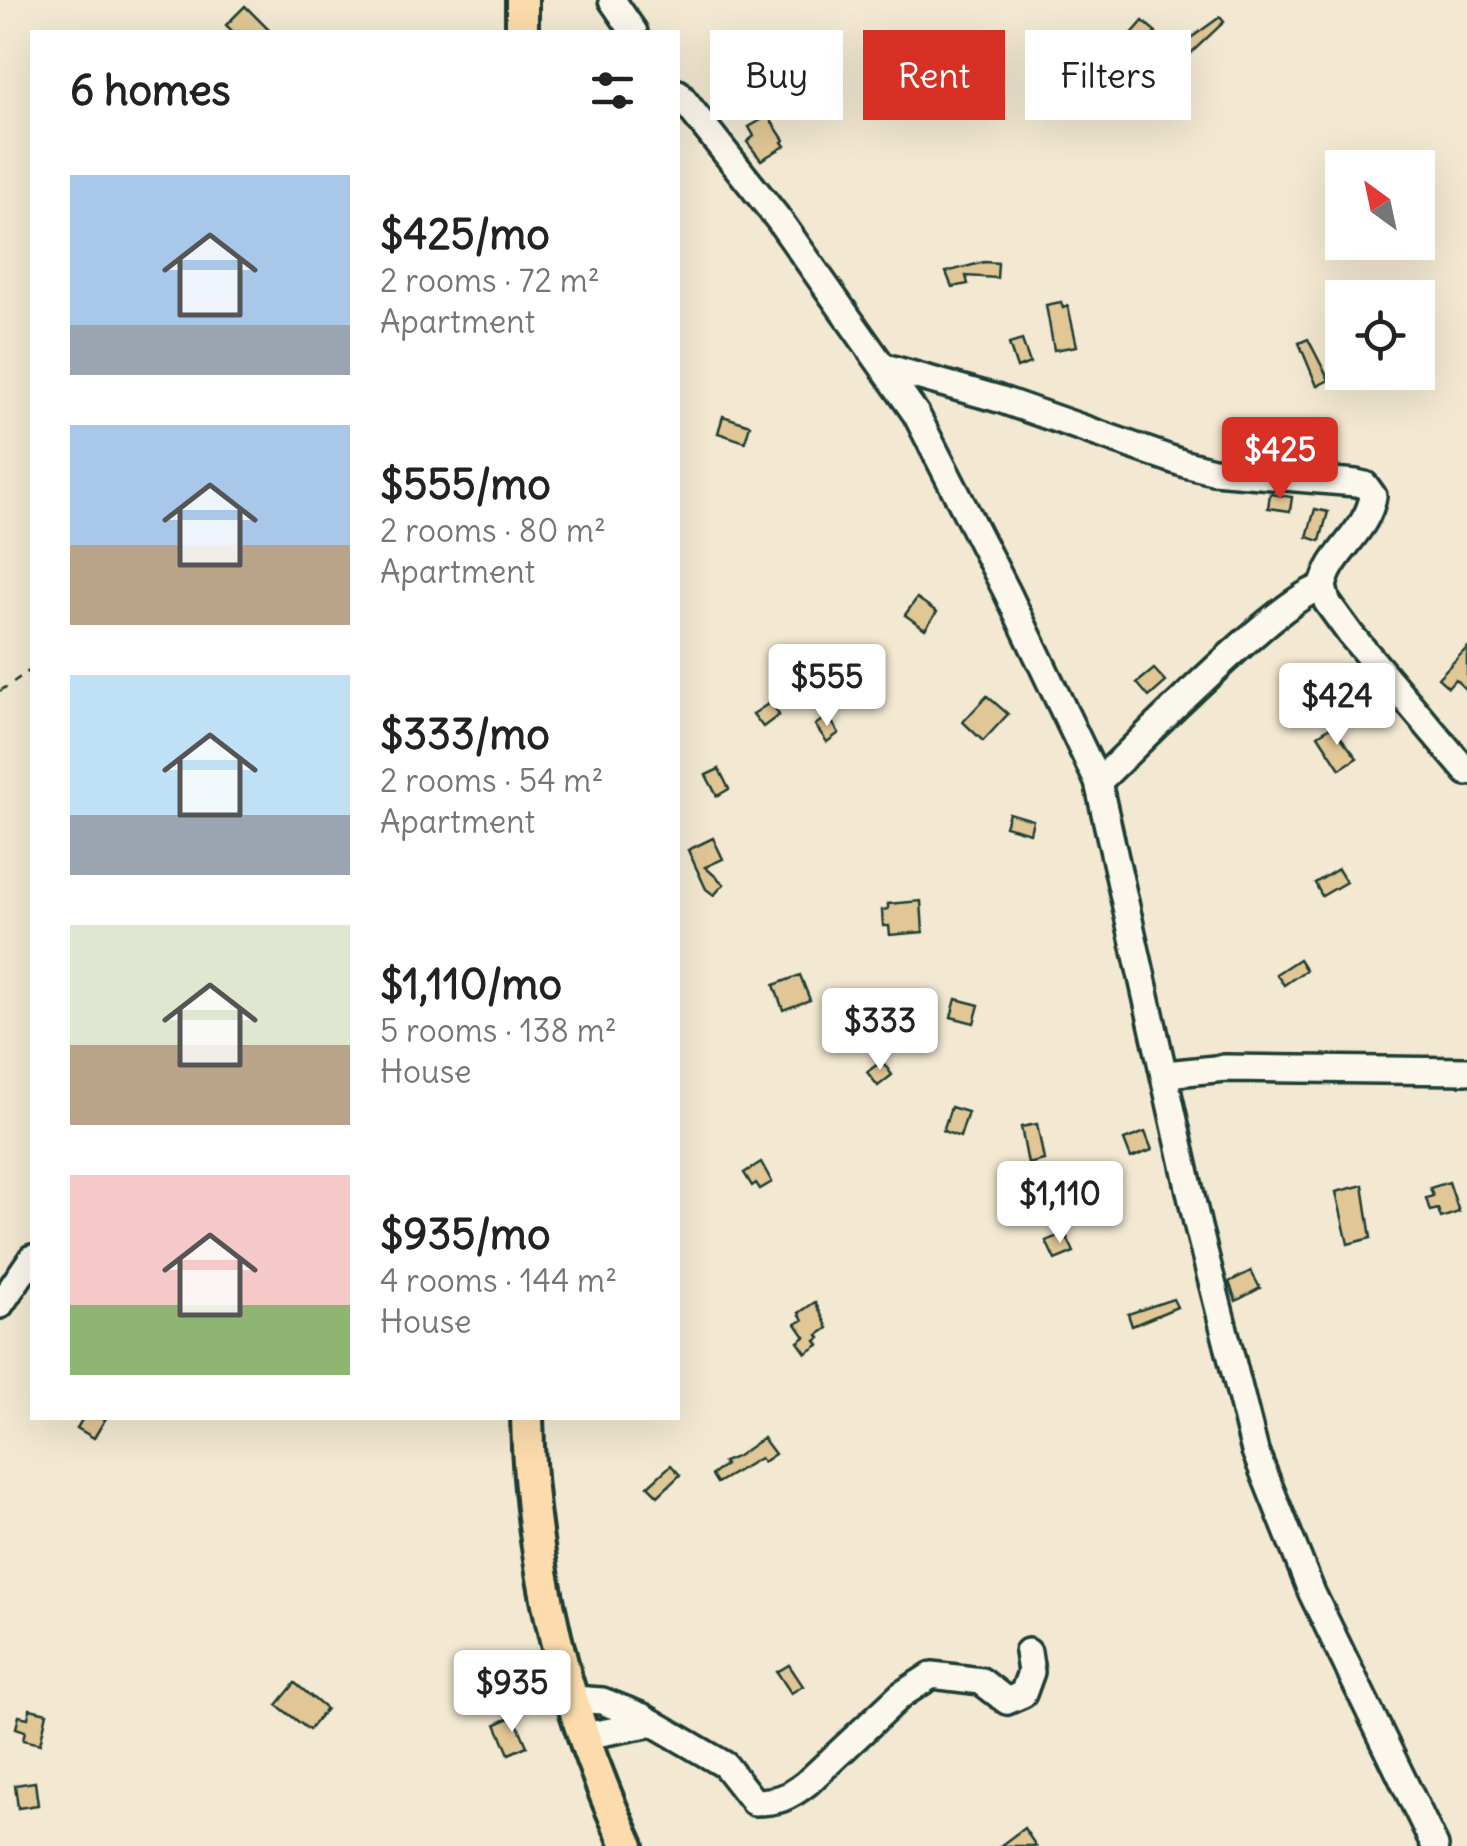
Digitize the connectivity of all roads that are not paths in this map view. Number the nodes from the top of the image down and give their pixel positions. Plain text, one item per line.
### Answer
1 (522, 0) edge
2 (612, 0) edge
3 (522, 30) edge
4 (633, 30) edge
5 (680, 96) edge
6 (886, 367) junction
7 (1323, 588) junction
8 (1467, 772) edge
9 (1098, 782) junction
10 (1467, 1070) edge
11 (1166, 1074) junction
12 (30, 1261) edge
13 (0, 1305) edge
14 (527, 1420) edge
15 (1028, 1652) dead end
16 (573, 1699) junction
17 (653, 1723) junction
18 (585, 1736) junction
19 (628, 1846) edge
20 (1435, 1846) edge

1 - 3 main road
2 - 4 street
5 - 6 street
6 - 7 street
6 - 9 street
7 - 8 street
7 - 9 street
9 - 11 street
10 - 11 street
11 - 20 street
12 - 13 street
14 - 16 main road
15 - 17 street
16 - 17 street
16 - 18 main road
17 - 18 street
18 - 19 main road

